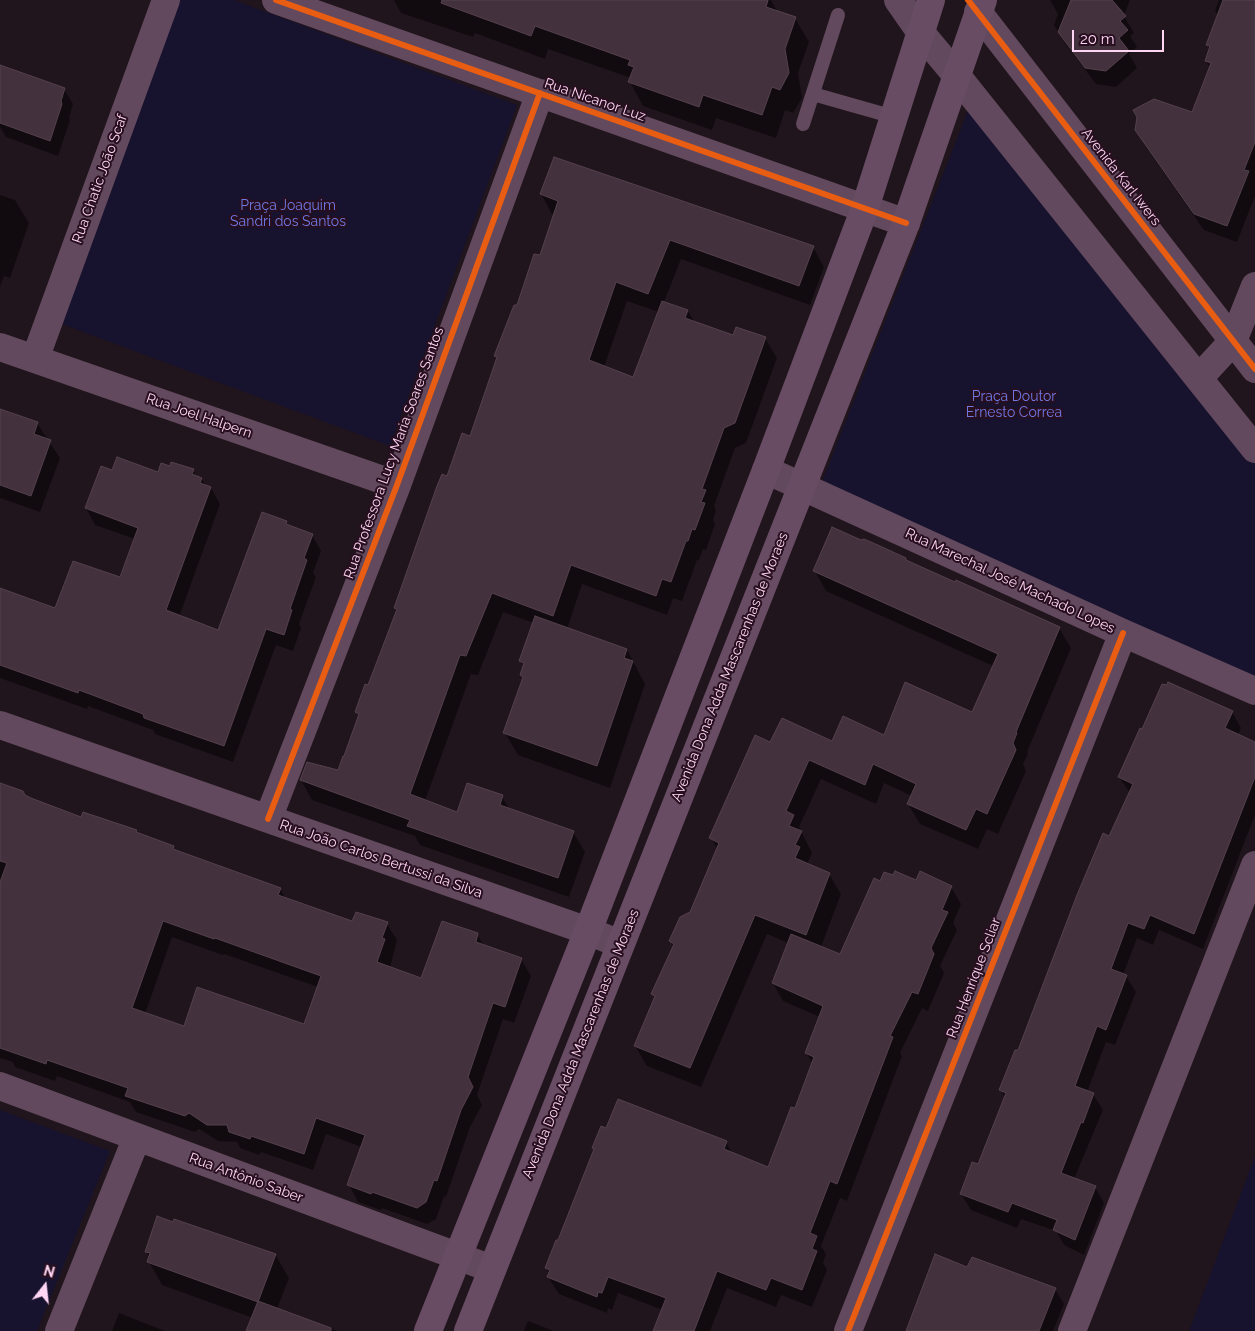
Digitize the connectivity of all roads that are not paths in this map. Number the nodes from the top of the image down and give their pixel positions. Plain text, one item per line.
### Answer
1 (166, 0) edge
2 (276, 0) edge
3 (898, 0) edge
4 (931, 0) edge
5 (976, 4) edge
6 (838, 15) dead end
7 (921, 33) junction
8 (957, 76) junction
9 (540, 93) junction
10 (813, 94) junction
11 (894, 117) junction
12 (803, 124) dead end
13 (865, 208) junction
14 (906, 223) junction
15 (1255, 286) edge
16 (1233, 341) junction
17 (0, 347) edge
18 (35, 359) junction
19 (1255, 369) edge
20 (1199, 378) junction
21 (1255, 449) edge
22 (766, 470) junction
23 (397, 484) junction
24 (802, 485) junction
25 (1123, 633) junction
26 (1255, 691) edge
27 (0, 725) edge
28 (268, 819) junction
29 (1255, 865) edge
30 (588, 931) junction
31 (620, 944) junction
32 (0, 1086) edge
33 (137, 1137) junction
34 (457, 1256) junction
35 (492, 1269) junction
36 (59, 1331) edge
37 (428, 1331) edge
38 (468, 1331) edge
39 (848, 1331) edge
40 (1072, 1331) edge

1 - 18 street, Rua Chatic João Scaf
2 - 9 street, Rua Nicanor Luz
3 - 7 street
4 - 7 main road
5 - 8 main road, Avenida Dona Adda Mascarenhas de Moraes
5 - 16 street, Avenida Karl Iwers
6 - 10 lane
7 - 8 street
7 - 11 main road
8 - 14 main road, Avenida Dona Adda Mascarenhas de Moraes
8 - 20 street
9 - 13 street, Rua Nicanor Luz
9 - 23 street, Rua Professora Lucy Maria Soares Santos
10 - 11 lane
10 - 12 lane
11 - 13 main road
13 - 14 street, Rua Nicanor Luz
13 - 22 main road
14 - 24 main road, Avenida Dona Adda Mascarenhas de Moraes
15 - 16 street
16 - 19 street, Avenida Karl Iwers
16 - 20 street
17 - 18 street, Rua Joel Halpern
18 - 23 street, Rua Joel Halpern
20 - 21 street
22 - 24 street, Rua Marechal José Machado Lopes
22 - 30 main road
23 - 28 street, Rua Professora Lucy Maria Soares Santos
24 - 25 street, Rua Marechal José Machado Lopes
24 - 31 main road, Avenida Dona Adda Mascarenhas de Moraes
25 - 26 street, Rua Marechal José Machado Lopes
25 - 39 street, Rua Henrique Scliar
27 - 28 street, Rua João Carlos Bertussi da Silva
28 - 30 street, Rua João Carlos Bertussi da Silva
29 - 40 street
30 - 31 street, Rua João Carlos Bertussi da Silva
30 - 34 main road
31 - 35 main road, Avenida Dona Adda Mascarenhas de Moraes
32 - 33 street, Rua Antônio Saber
33 - 34 street, Rua Antônio Saber
33 - 36 street
34 - 35 street, Rua Antônio Saber
34 - 37 main road
35 - 38 main road, Avenida Dona Adda Mascarenhas de Moraes

